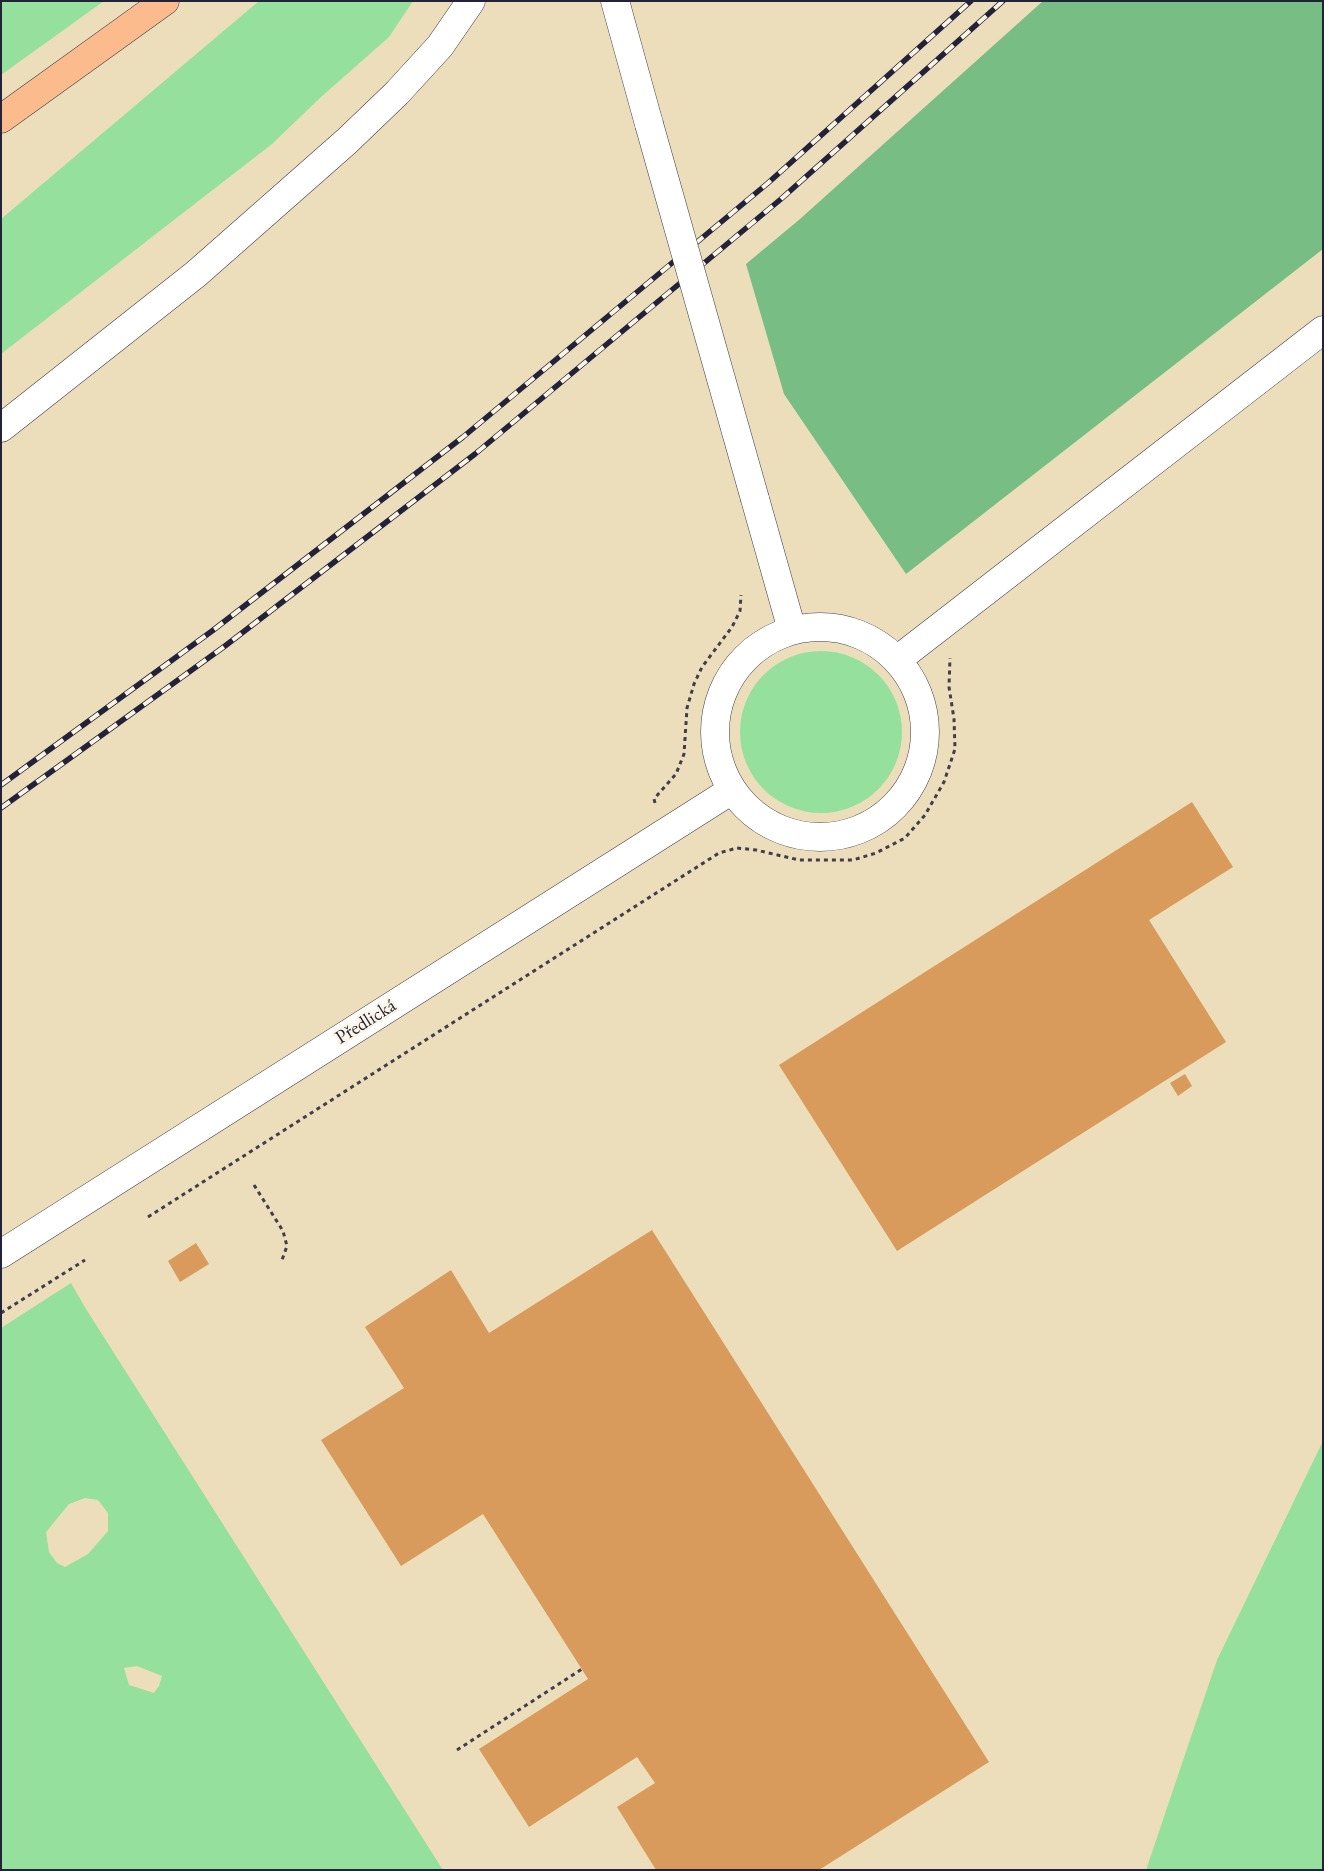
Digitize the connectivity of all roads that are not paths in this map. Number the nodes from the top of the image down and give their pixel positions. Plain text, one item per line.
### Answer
1 (165, 1) edge
2 (471, 1) edge
3 (615, 1) edge
4 (1, 119) edge
5 (1323, 330) edge
6 (1, 428) edge
7 (792, 630) junction
8 (897, 660) junction
9 (732, 790) junction
10 (1, 1254) edge

1 - 4 highway
2 - 6 street
3 - 7 street, bridge
5 - 8 street
7 - 8 street
7 - 9 street
8 - 9 street
9 - 10 street, Předlická

